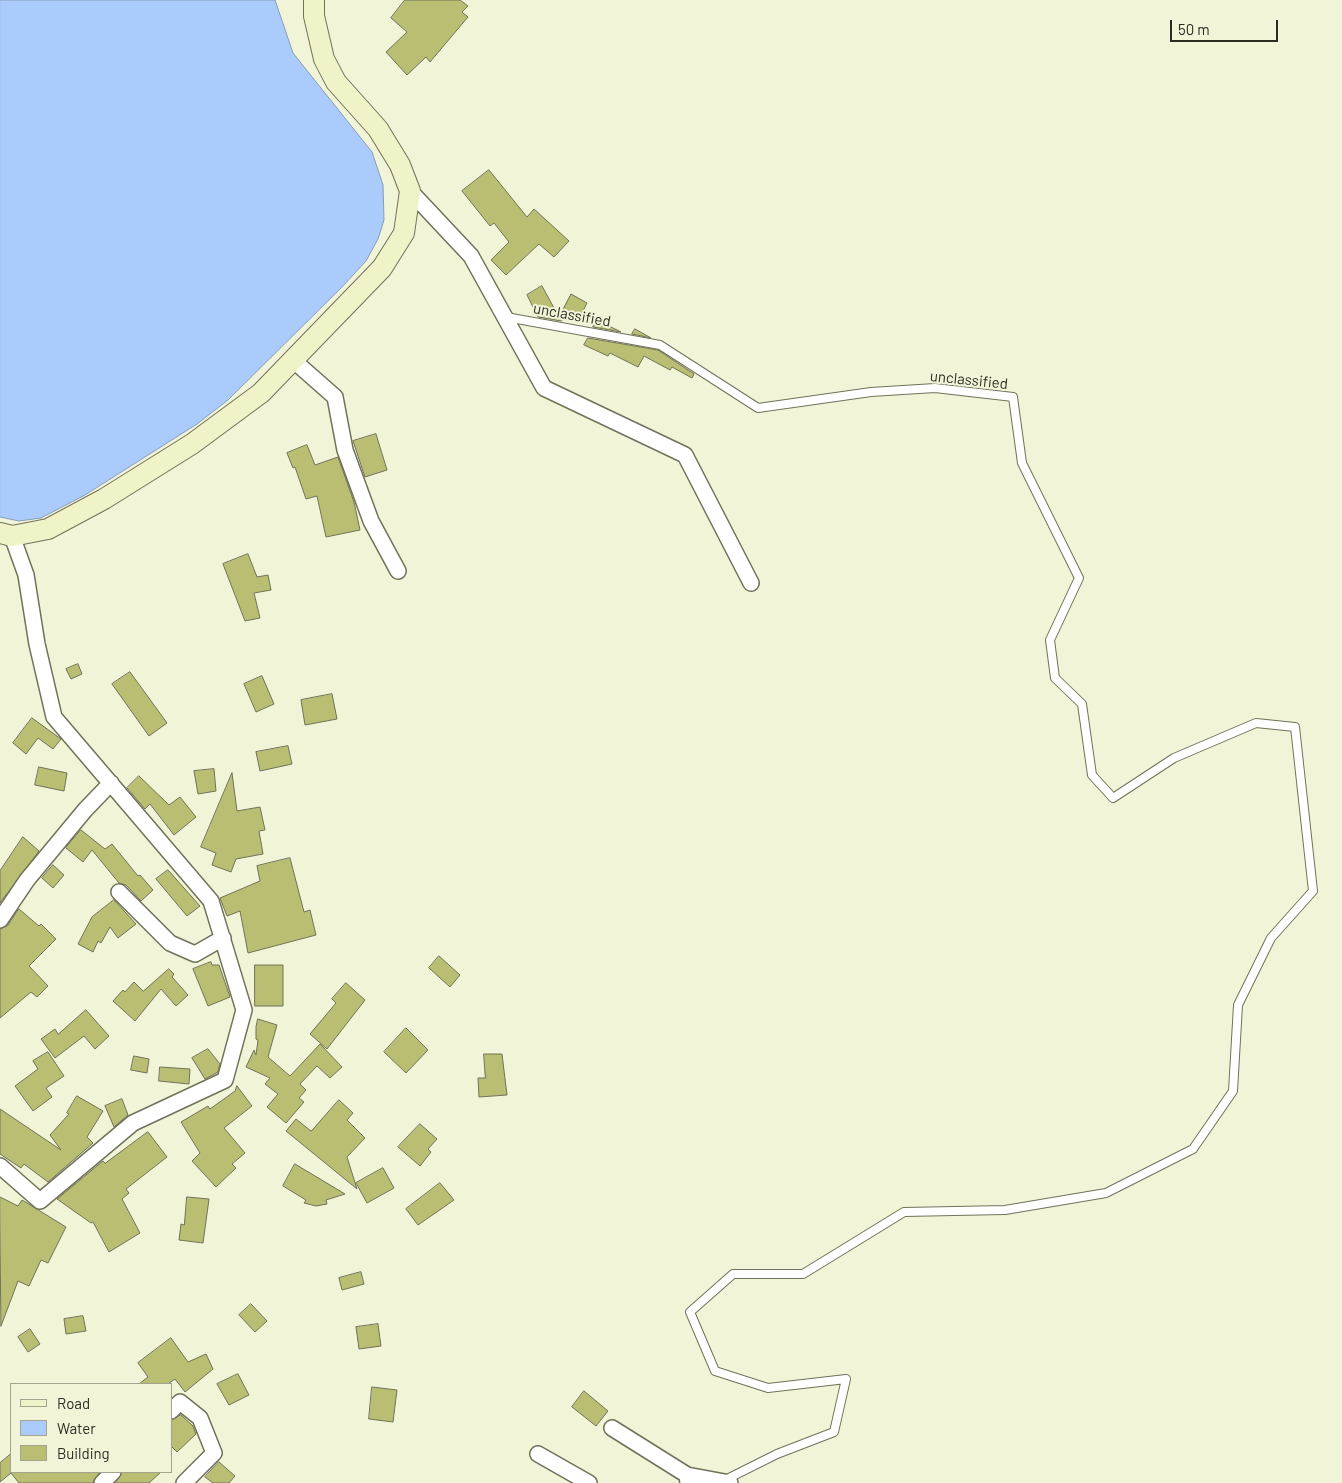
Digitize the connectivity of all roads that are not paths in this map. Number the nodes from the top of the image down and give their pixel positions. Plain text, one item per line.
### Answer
1 (314, 0) edge
2 (410, 191) junction
3 (504, 316) junction
4 (294, 360) junction
5 (6, 535) edge
6 (398, 571) dead end
7 (751, 584) dead end
8 (111, 782) junction
9 (119, 892) dead end
10 (0, 920) edge
11 (223, 938) junction
12 (0, 1166) edge
13 (172, 1410) edge
14 (612, 1428) dead end
15 (538, 1454) dead end
16 (111, 1473) edge
17 (688, 1479) edge
18 (728, 1482) edge
19 (102, 1483) edge
20 (184, 1483) edge
21 (589, 1483) edge

1 - 2 main road
2 - 3 street
2 - 4 main road
3 - 7 street
3 - 18 lane, unclassified
4 - 5 main road
4 - 6 street
5 - 8 street
8 - 10 street
8 - 11 street
9 - 11 street
11 - 12 street
13 - 20 street
14 - 17 street
15 - 21 street
16 - 19 street
17 - 18 street

